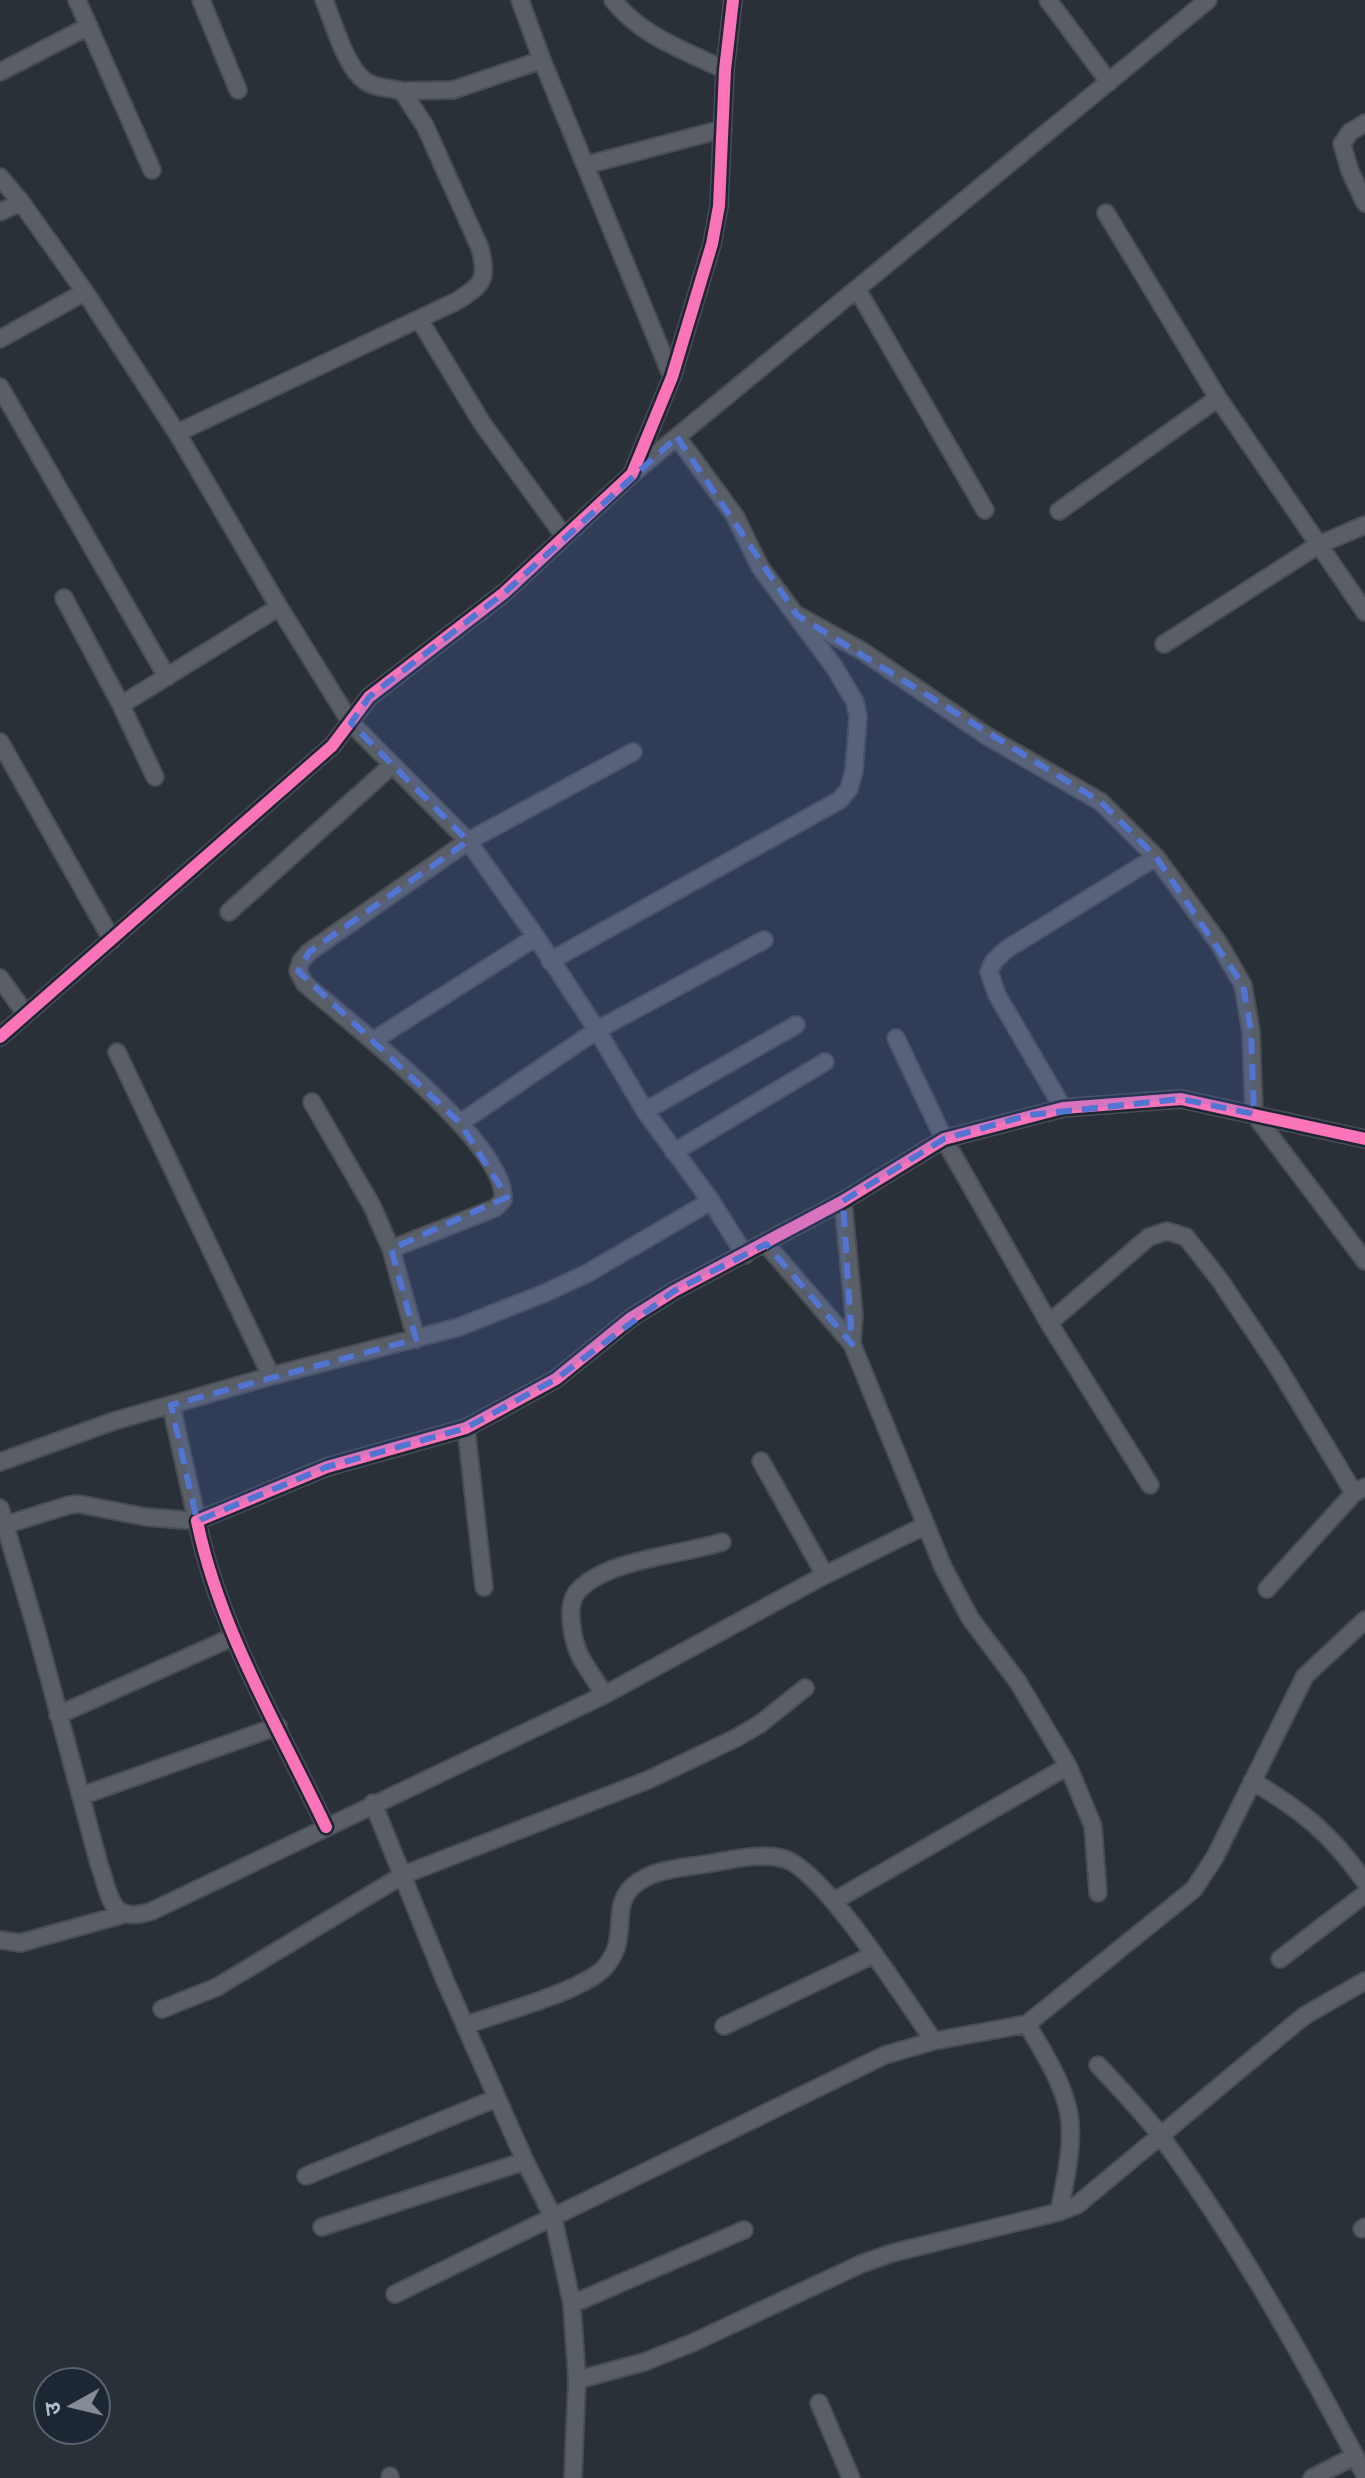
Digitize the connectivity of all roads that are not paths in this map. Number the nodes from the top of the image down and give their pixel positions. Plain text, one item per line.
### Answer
1 (77, 0) edge
2 (201, 0) edge
3 (324, 0) edge
4 (520, 0) edge
5 (613, 0) edge
6 (733, 0) edge
7 (1048, 0) edge
8 (1208, 0) edge
9 (89, 26) junction
10 (542, 60) junction
11 (725, 70) junction
12 (0, 72) edge
13 (1109, 82) junction
14 (238, 90) dead end
15 (402, 91) junction
16 (1365, 123) edge
17 (723, 129) junction
18 (586, 165) junction
19 (152, 170) dead end
20 (0, 177) edge
21 (21, 202) junction
22 (1365, 203) edge
23 (0, 212) edge
24 (1106, 213) dead end
25 (857, 289) junction
26 (85, 292) junction
27 (419, 319) junction
28 (0, 339) edge
29 (672, 377) junction
30 (0, 387) edge
31 (1218, 398) junction
32 (177, 433) junction
33 (677, 437) junction
34 (632, 474) junction
35 (985, 510) dead end
36 (1059, 511) dead end
37 (1365, 525) edge
38 (564, 536) junction
39 (1318, 545) junction
40 (64, 598) dead end
41 (279, 607) junction
42 (1365, 612) edge
43 (797, 615) junction
44 (1164, 644) dead end
45 (167, 677) junction
46 (121, 705) junction
47 (351, 723) junction
48 (0, 742) edge
49 (633, 752) dead end
50 (392, 765) junction
51 (155, 777) dead end
52 (468, 841) junction
53 (1156, 857) junction
54 (229, 912) dead end
55 (536, 937) junction
56 (112, 940) junction
57 (764, 940) dead end
58 (550, 961) junction
59 (0, 978) edge
60 (25, 1013) junction
61 (796, 1025) dead end
62 (597, 1030) junction
63 (0, 1037) edge
64 (896, 1038) dead end
65 (374, 1040) junction
66 (117, 1052) dead end
67 (825, 1062) dead end
68 (312, 1102) dead end
69 (1063, 1108) junction
70 (645, 1111) junction
71 (1254, 1114) junction
72 (460, 1123) junction
73 (944, 1139) junction
74 (1365, 1139) edge
75 (674, 1152) junction
76 (711, 1201) junction
77 (843, 1201) junction
78 (766, 1244) junction
79 (391, 1249) junction
80 (745, 1255) junction
81 (1365, 1261) edge
82 (1049, 1323) junction
83 (416, 1339) junction
84 (852, 1344) junction
85 (271, 1376) junction
86 (171, 1405) junction
87 (466, 1428) junction
88 (761, 1461) dead end
89 (0, 1462) edge
90 (1150, 1485) dead end
91 (1359, 1490) edge
92 (2, 1516) edge
93 (197, 1521) junction
94 (926, 1525) junction
95 (722, 1542) dead end
96 (825, 1575) junction
97 (484, 1587) dead end
98 (1267, 1589) dead end
99 (1365, 1620) edge
100 (233, 1637) junction
101 (805, 1688) dead end
102 (604, 1695) junction
103 (58, 1715) junction
104 (278, 1726) junction
105 (1068, 1766) junction
106 (1252, 1781) junction
107 (81, 1796) junction
108 (373, 1803) junction
109 (326, 1827) junction
110 (403, 1875) junction
111 (1365, 1882) edge
112 (1098, 1893) dead end
113 (1365, 1894) edge
114 (834, 1901) junction
115 (121, 1915) junction
116 (0, 1940) edge
117 (873, 1955) junction
118 (1280, 1959) dead end
119 (1365, 1981) edge
120 (162, 2009) dead end
121 (1027, 2024) junction
122 (466, 2025) junction
123 (724, 2026) dead end
124 (934, 2041) junction
125 (1098, 2065) dead end
126 (497, 2098) junction
127 (1162, 2137) junction
128 (525, 2161) junction
129 (306, 2176) dead end
130 (1059, 2212) junction
131 (553, 2217) junction
132 (322, 2227) dead end
133 (744, 2230) dead end
134 (395, 2294) dead end
135 (572, 2304) junction
136 (577, 2380) junction
137 (819, 2403) dead end
138 (1355, 2456) junction
139 (1365, 2475) edge
140 (573, 2478) edge
141 (851, 2478) edge
142 (1312, 2478) edge

1 - 9 street
2 - 14 street
3 - 15 street
4 - 10 street
5 - 11 street
6 - 11 street
7 - 13 street
8 - 13 street
9 - 12 street
9 - 19 street
10 - 15 street
10 - 18 street
11 - 17 street
13 - 25 street
15 - 27 street
16 - 22 street
17 - 18 street
17 - 29 street
18 - 29 street
20 - 21 street
21 - 23 street
21 - 26 street
24 - 31 street
25 - 33 street
25 - 35 street
26 - 28 street
26 - 32 street
27 - 32 street
27 - 38 street
29 - 34 street
30 - 45 street
31 - 36 street
31 - 39 street
32 - 41 street
33 - 34 street
33 - 43 street
34 - 38 street
37 - 39 street
38 - 47 street
39 - 42 street
39 - 44 street
40 - 46 street
41 - 45 street
41 - 47 street
43 - 53 street
43 - 58 street
45 - 46 street
46 - 51 street
47 - 50 street
47 - 56 street
48 - 56 street
49 - 52 street
50 - 52 street
50 - 54 street
52 - 55 street
52 - 65 street
53 - 69 street
53 - 71 street
55 - 58 street
55 - 65 street
56 - 60 street
57 - 62 street
58 - 62 street
59 - 60 street
60 - 63 street
61 - 70 street
62 - 70 street
62 - 72 street
64 - 73 street
65 - 72 street
66 - 85 street
67 - 75 street
68 - 79 street
69 - 71 street
69 - 73 street
70 - 75 street
71 - 74 street
71 - 81 street
72 - 79 street
73 - 77 street
73 - 82 street
75 - 76 street
76 - 80 street
76 - 83 street
77 - 78 street
77 - 84 street
78 - 80 street
78 - 84 street
79 - 83 street
80 - 87 street
82 - 90 street
82 - 91 street
83 - 85 street
84 - 94 street
85 - 86 street
86 - 89 street
86 - 93 street
87 - 93 street
87 - 97 street
88 - 96 street
91 - 98 street
92 - 93 street
92 - 103 street
93 - 100 street
94 - 96 street
94 - 105 street
95 - 102 street
96 - 102 street
99 - 106 street
100 - 103 street
100 - 104 street
101 - 110 street
102 - 108 street
103 - 107 street
104 - 107 street
104 - 109 street
105 - 112 street
105 - 114 street
106 - 111 street
106 - 121 street
107 - 115 street
108 - 109 street
108 - 110 street
109 - 115 street
110 - 120 street
110 - 122 street
113 - 118 street
114 - 117 street
114 - 122 street
115 - 116 street
117 - 123 street
117 - 124 street
119 - 127 street
121 - 124 street
121 - 130 street
122 - 126 street
124 - 131 street
125 - 127 street
126 - 128 street
126 - 129 street
127 - 130 street
127 - 138 street
128 - 131 street
128 - 132 street
130 - 136 street
131 - 134 street
131 - 135 street
133 - 135 street
135 - 136 street
136 - 140 street
137 - 141 street
138 - 139 street
138 - 142 street

